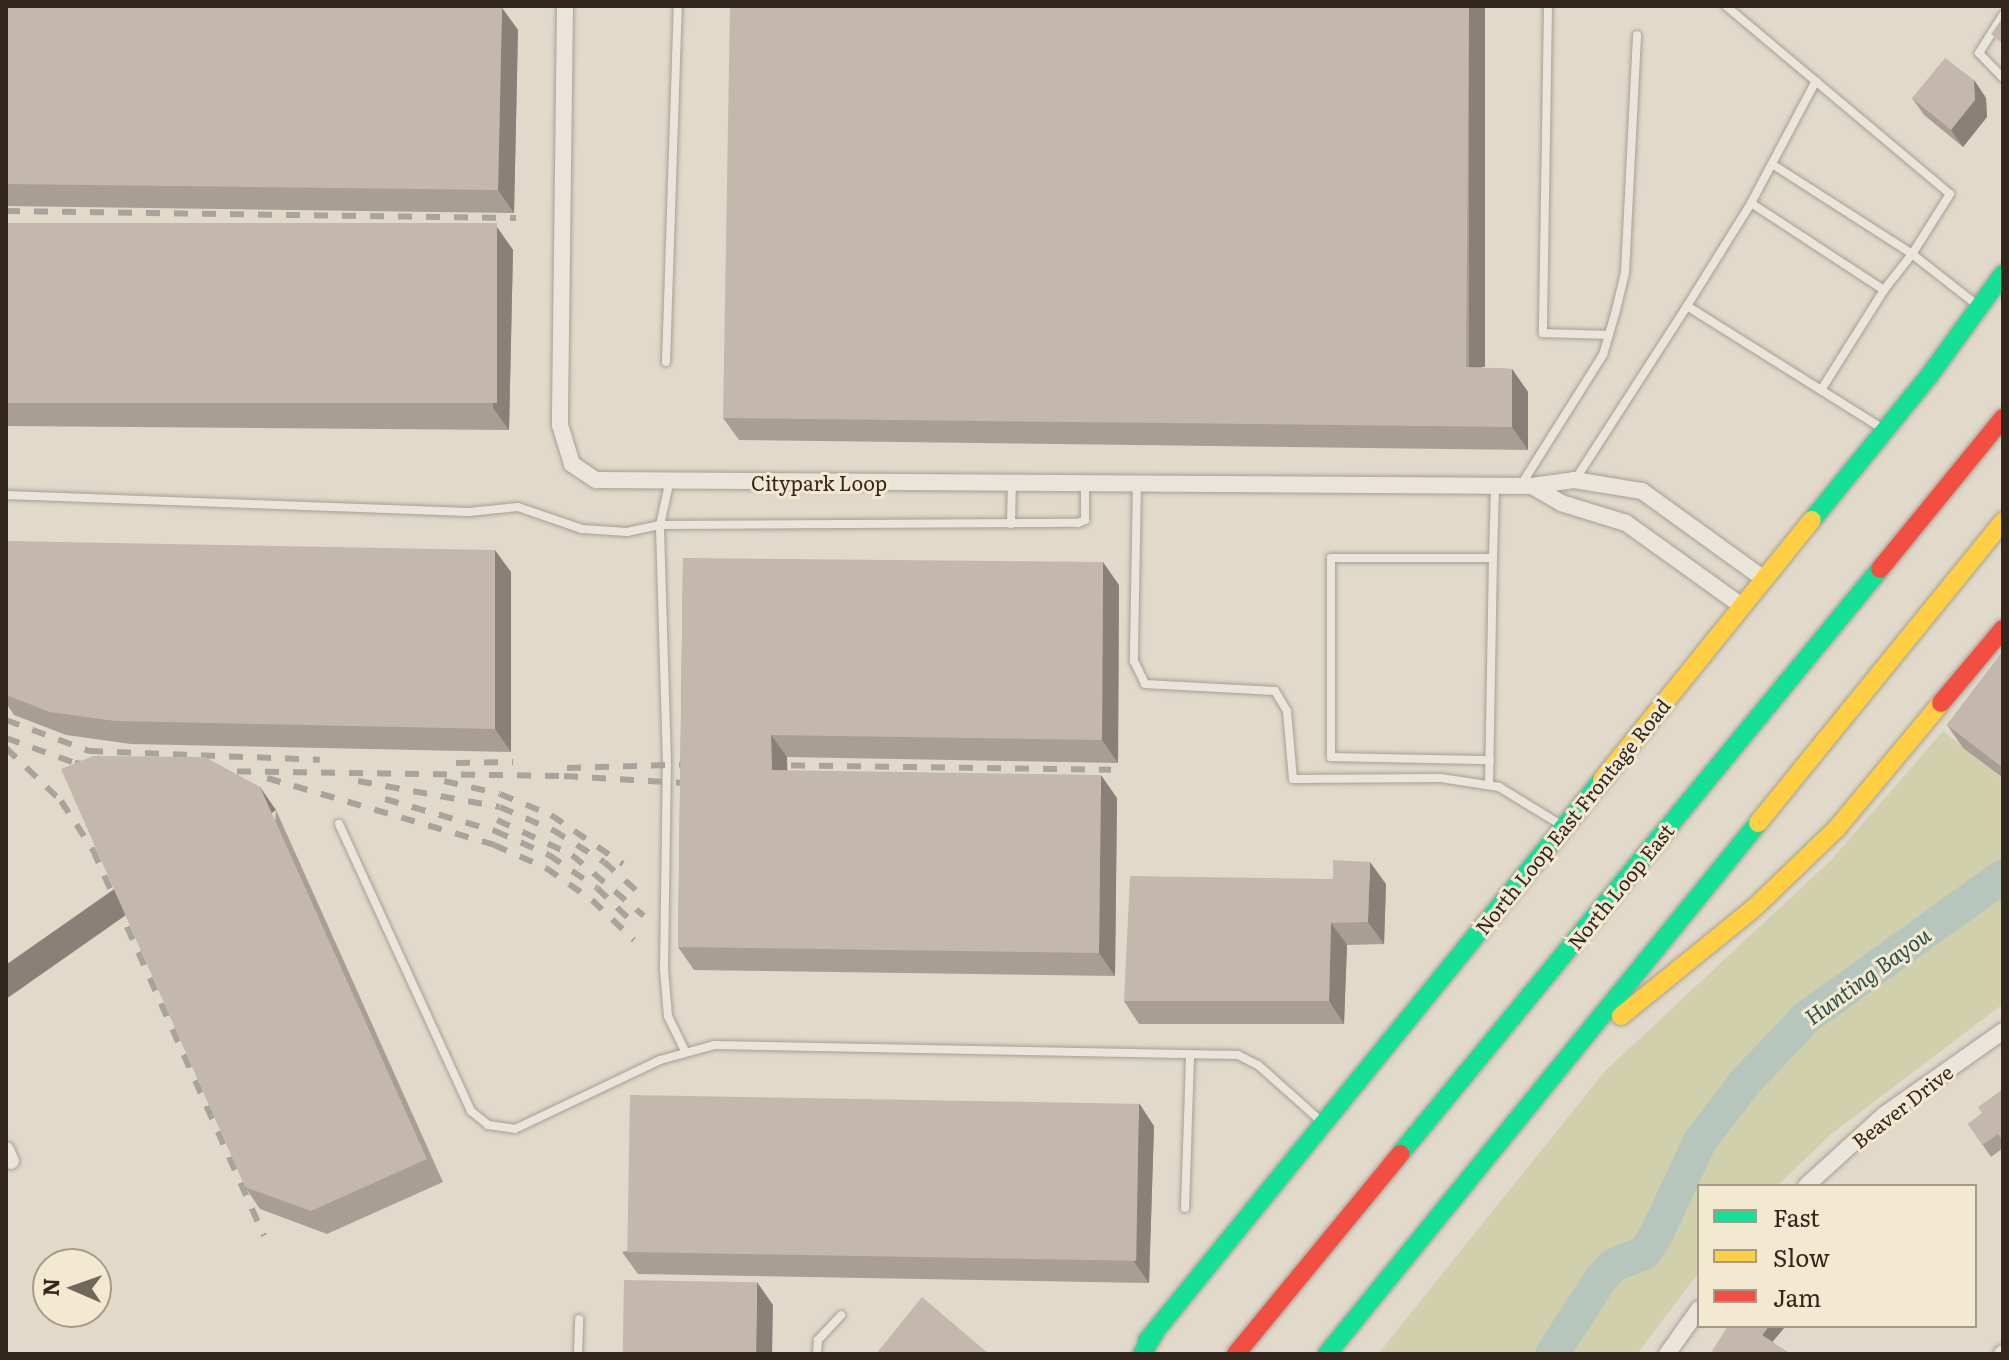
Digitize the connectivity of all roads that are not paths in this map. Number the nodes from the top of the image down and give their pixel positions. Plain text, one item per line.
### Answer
1 (565, 6) edge
2 (678, 6) edge
3 (1548, 6) edge
4 (1726, 6) edge
5 (2003, 15) edge
6 (1637, 35) dead end
7 (2003, 78) edge
8 (1816, 81) junction
9 (1772, 164) junction
10 (1751, 203) junction
11 (1912, 254) junction
12 (2003, 274) edge
13 (1884, 290) junction
14 (1687, 306) junction
15 (1980, 307) junction
16 (1609, 335) junction
17 (666, 362) dead end
18 (1821, 390) junction
19 (2003, 418) edge
20 (1885, 430) junction
21 (1137, 480) junction
22 (1574, 480) junction
23 (1012, 481) junction
24 (1085, 481) junction
25 (669, 484) junction
26 (1495, 486) junction
27 (1526, 486) junction
28 (6, 495) edge
29 (2003, 521) edge
30 (1011, 524) junction
31 (660, 525) junction
32 (1493, 558) junction
33 (1764, 579) junction
34 (1742, 606) junction
35 (2003, 629) edge
36 (1490, 760) junction
37 (1489, 785) junction
38 (339, 824) dead end
39 (1563, 826) junction
40 (2003, 1031) edge
41 (685, 1051) junction
42 (1576, 1052) junction
43 (1190, 1054) junction
44 (1323, 1122) junction
45 (1808, 1184) edge
46 (1185, 1208) dead end
47 (1697, 1312) edge
48 (841, 1315) dead end
49 (579, 1319) dead end
50 (1157, 1329) junction
51 (578, 1354) edge
52 (817, 1354) edge
53 (1136, 1354) edge
54 (1142, 1354) edge
55 (1236, 1354) edge
56 (1327, 1354) edge
57 (1667, 1354) edge

1 - 25 street, Citypark Loop
2 - 17 lane
3 - 16 lane
4 - 8 lane
5 - 7 lane
6 - 16 lane
8 - 9 lane
8 - 11 lane
9 - 10 lane
9 - 11 lane
10 - 13 lane
10 - 14 lane
11 - 13 lane
11 - 15 lane
12 - 15 main road, North Loop East Frontage Road
13 - 18 lane
14 - 18 lane
14 - 22 lane
15 - 20 main road, North Loop East Frontage Road
16 - 27 lane
18 - 20 lane
19 - 55 main road, North Loop East
20 - 33 main road, North Loop East Frontage Road
21 - 24 street, Citypark Loop
21 - 26 street, Citypark Loop
21 - 37 lane
22 - 27 street, Citypark Loop
22 - 33 street, Citypark Loop
23 - 24 street, Citypark Loop
23 - 25 street, Citypark Loop
23 - 30 lane
24 - 30 lane
25 - 31 lane
26 - 27 street, Citypark Loop
26 - 32 lane
27 - 34 street, Citypark Loop
28 - 31 lane
29 - 42 main road
30 - 31 lane
31 - 41 lane
32 - 36 lane
32 - 36 lane
33 - 34 main road, North Loop East Frontage Road
34 - 39 main road, North Loop East Frontage Road
35 - 42 main road
36 - 37 lane
37 - 39 lane
38 - 41 lane
39 - 44 main road, North Loop East Frontage Road
40 - 45 street, Beaver Drive
41 - 43 lane
42 - 56 main road
43 - 44 lane
43 - 46 lane
44 - 50 main road, North Loop East Frontage Road
47 - 57 street
48 - 52 lane
49 - 51 lane
50 - 53 main road, North Loop East Frontage Road
50 - 54 main road

